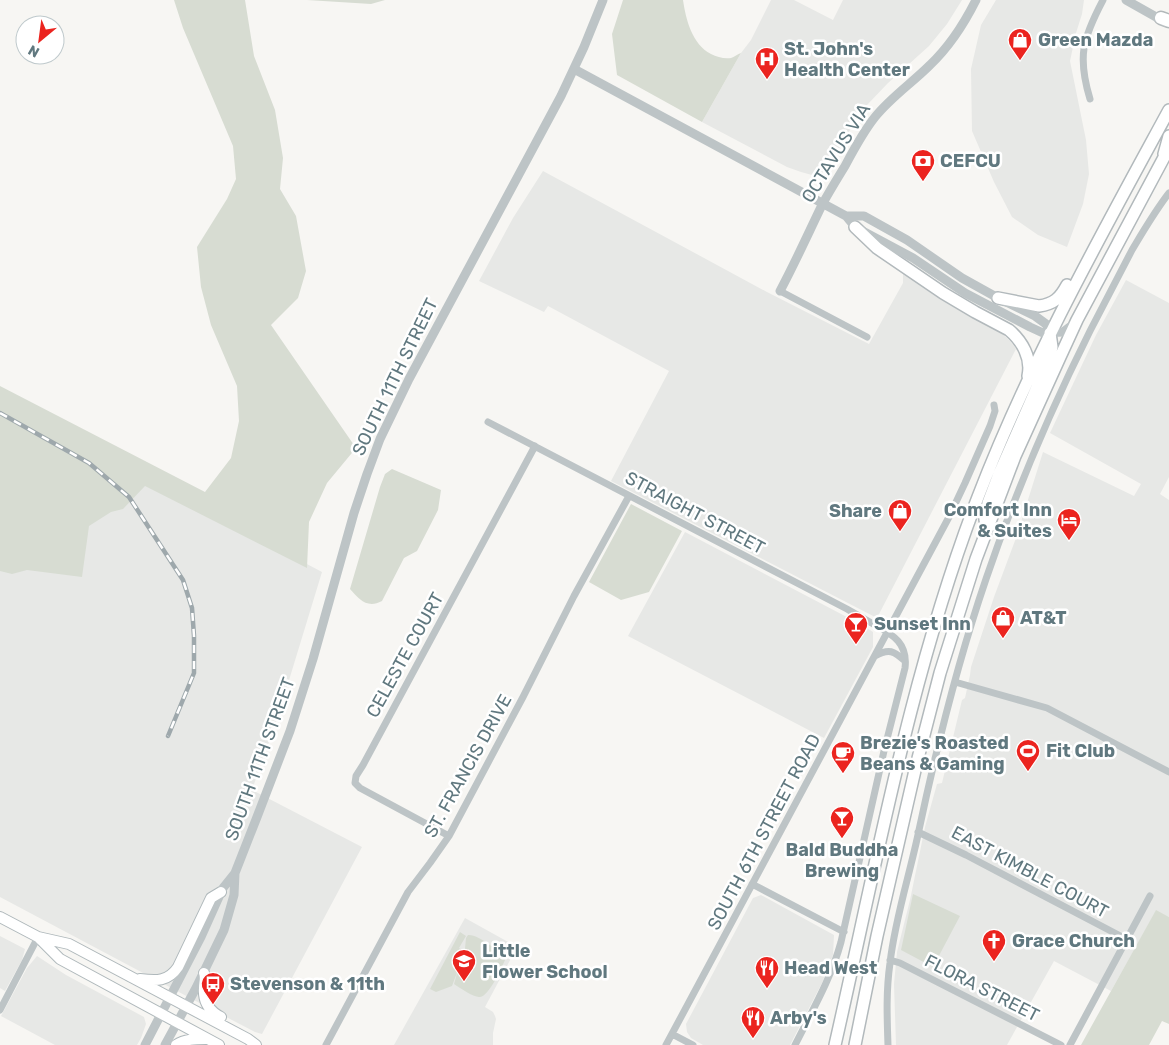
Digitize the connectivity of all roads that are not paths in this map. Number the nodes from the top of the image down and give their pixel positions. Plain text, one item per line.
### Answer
1 (603, 0) edge
2 (976, 0) edge
3 (1103, 0) edge
4 (1126, 0) edge
5 (1166, 21) edge
6 (574, 69) junction
7 (1090, 99) dead end
8 (1169, 110) edge
9 (1169, 136) edge
10 (1169, 148) edge
11 (1166, 156) edge
12 (1140, 164) junction
13 (1169, 193) edge
14 (823, 203) junction
15 (846, 216) junction
16 (855, 227) junction
17 (780, 291) joint
18 (998, 298) junction
19 (1077, 320) junction
20 (1050, 333) junction
21 (867, 337) dead end
22 (1025, 388) junction
23 (994, 405) dead end
24 (488, 422) dead end
25 (534, 446) junction
26 (629, 496) junction
27 (978, 553) junction
28 (887, 632) junction
29 (875, 656) junction
30 (905, 661) junction
31 (955, 682) junction
32 (1169, 772) edge
33 (918, 832) junction
34 (449, 836) junction
35 (235, 873) junction
36 (752, 884) junction
37 (221, 892) junction
38 (1150, 896) dead end
39 (0, 917) edge
40 (844, 932) junction
41 (38, 937) junction
42 (1128, 940) junction
43 (890, 960) junction
44 (204, 972) junction
45 (134, 978) junction
46 (170, 997) junction
47 (186, 1006) junction
48 (0, 1010) edge
49 (161, 1014) junction
50 (177, 1022) junction
51 (672, 1034) junction
52 (208, 1039) junction
53 (145, 1045) edge
54 (165, 1045) edge
55 (176, 1045) edge
56 (220, 1045) edge
57 (256, 1045) edge
58 (262, 1045) edge
59 (326, 1045) edge
60 (666, 1045) edge
61 (693, 1045) edge
62 (795, 1045) edge
63 (836, 1045) edge
64 (855, 1045) edge
65 (888, 1045) edge
66 (1061, 1045) edge
67 (1070, 1045) edge

1 - 6 street, SOUTH 11TH STREET
2 - 14 street, OCTAVUS VIA
3 - 7 street
4 - 5 street
6 - 14 street
6 - 35 street, SOUTH 11TH STREET
8 - 12 main road
9 - 11 main road
10 - 11 main road
11 - 19 main road
12 - 18 main road
12 - 20 main road
13 - 31 street
14 - 15 street
14 - 17 street, OCTAVUS VIA
15 - 16 street
15 - 18 street
16 - 20 street
16 - 22 main road
17 - 21 street
18 - 20 street
19 - 20 street
19 - 27 main road
20 - 22 main road
20 - 27 main road
22 - 63 main road
23 - 28 street, SOUTH 6TH STREET ROAD
24 - 25 street, STRAIGHT STREET
25 - 26 street, STRAIGHT STREET
25 - 34 street, CELESTE COURT
26 - 28 street, STRAIGHT STREET
26 - 34 street, ST. FRANCIS DRIVE
27 - 64 main road
28 - 29 street, SOUTH 6TH STREET ROAD
28 - 30 street, STRAIGHT STREET
29 - 30 street
29 - 36 street, SOUTH 6TH STREET ROAD
30 - 40 street
31 - 32 street
31 - 33 street
33 - 42 street, EAST KIMBLE COURT
33 - 43 street
34 - 59 street, ST. FRANCIS DRIVE
35 - 37 street, SOUTH 11TH STREET
35 - 44 street, SOUTH 11TH STREET
36 - 40 street
36 - 51 street, SOUTH 6TH STREET ROAD
37 - 45 main road
37 - 46 street, SOUTH 11TH STREET
38 - 42 street
39 - 41 main road
40 - 62 street
41 - 45 main road
41 - 48 street
41 - 49 main road
42 - 67 street
43 - 65 street
43 - 66 street, FLORA STREET
44 - 47 street, SOUTH 11TH STREET
44 - 58 main road
45 - 46 main road
46 - 47 main road
46 - 49 street, SOUTH 11TH STREET
47 - 50 street, SOUTH 11TH STREET
47 - 57 main road
49 - 50 main road
49 - 53 street, SOUTH 11TH STREET
50 - 52 main road
50 - 54 street, SOUTH 11TH STREET
51 - 60 street, SOUTH 6TH STREET ROAD
51 - 61 street
52 - 55 main road
52 - 56 main road

